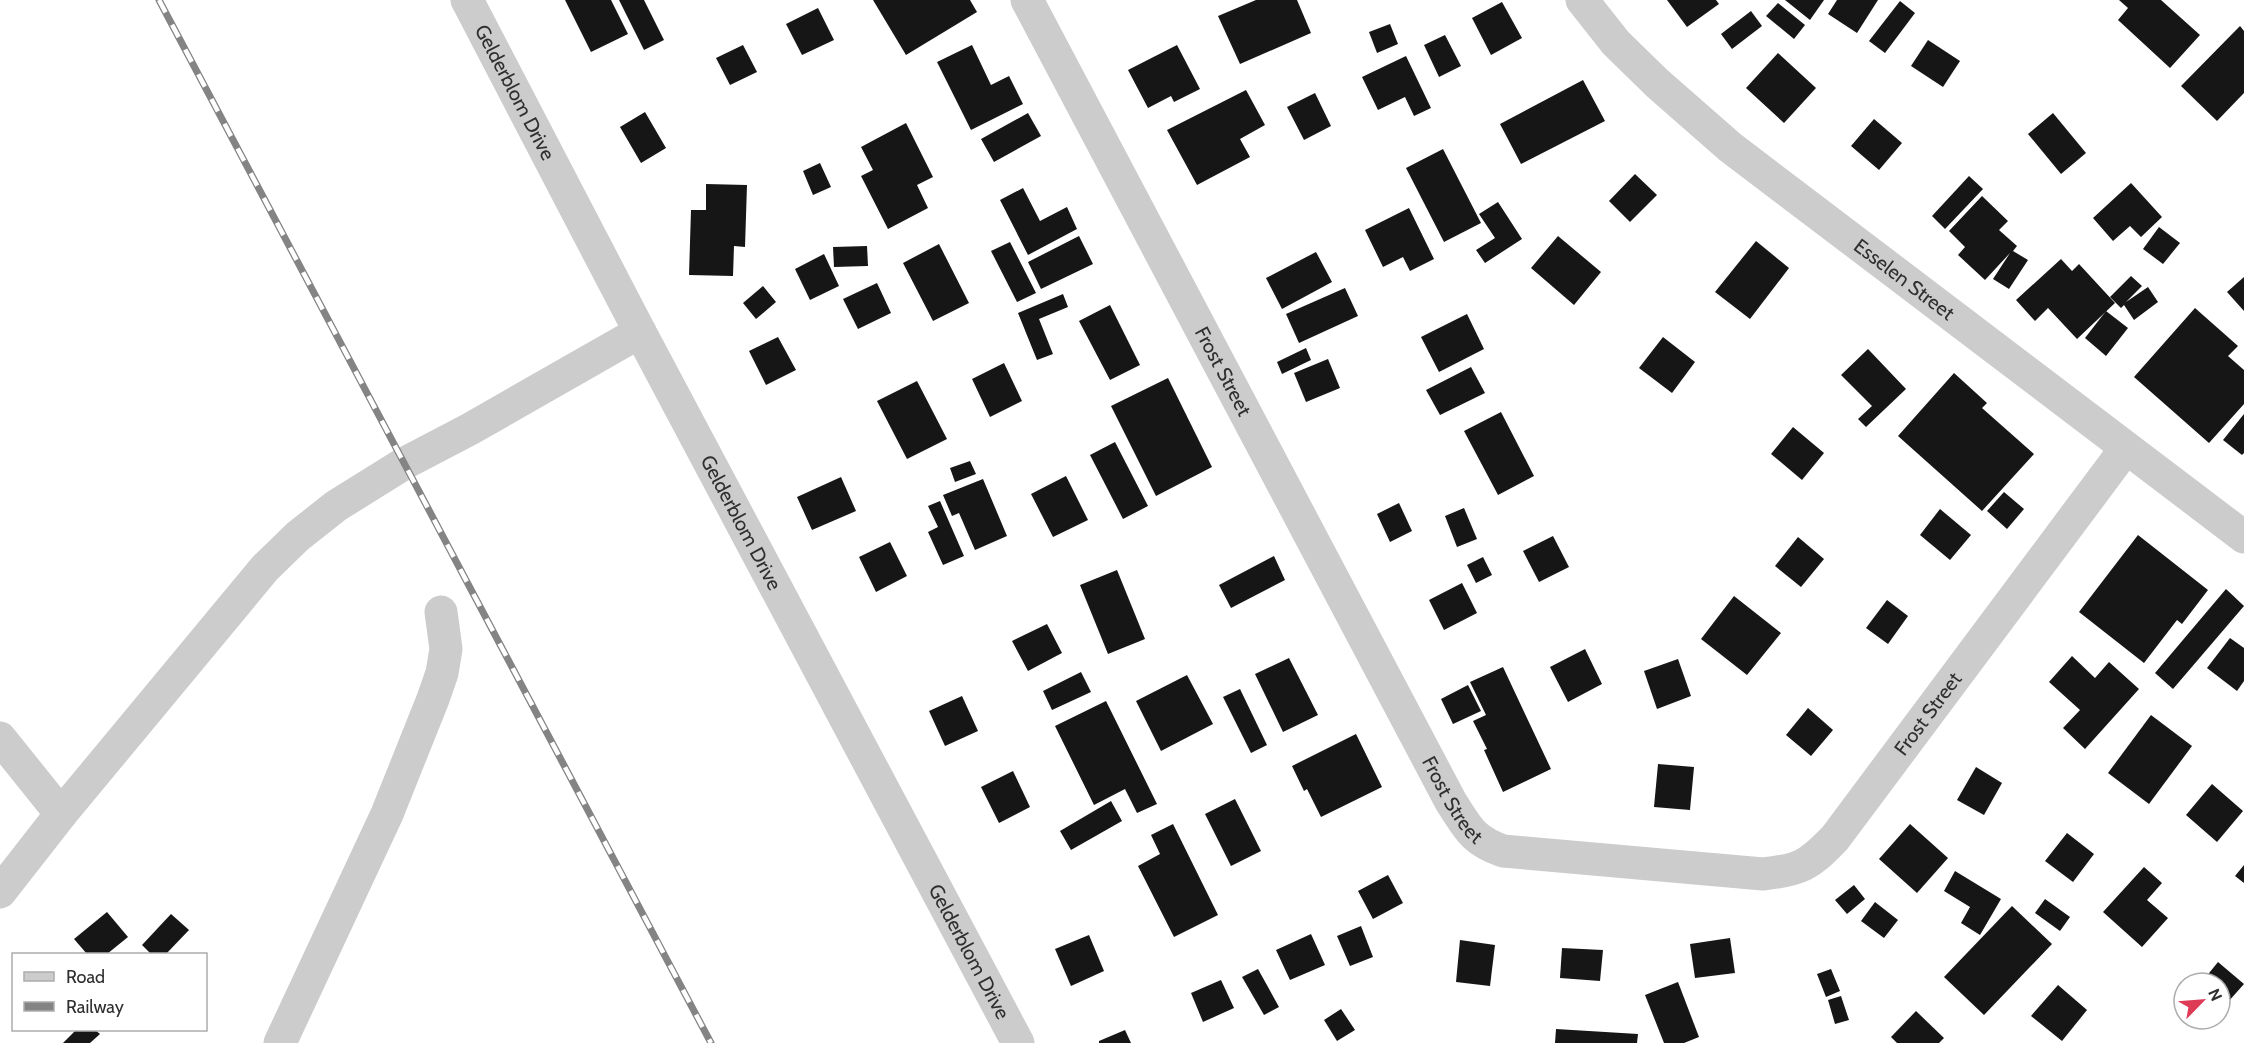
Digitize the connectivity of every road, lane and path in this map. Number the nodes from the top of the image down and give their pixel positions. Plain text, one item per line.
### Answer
1 (467, 0) edge
2 (1027, 0) edge
3 (1582, 0) edge
4 (640, 332) junction
5 (2126, 448) junction
6 (2244, 537) edge
7 (441, 612) dead end
8 (0, 738) edge
9 (61, 814) junction
10 (0, 892) edge
11 (280, 1043) edge
12 (1018, 1043) edge

1 - 4 street, Gelderblom Drive
2 - 5 street, Frost Street
3 - 5 street, Esselen Street
4 - 9 street
4 - 12 street, Gelderblom Drive
5 - 6 street, Esselen Street
7 - 11 street
8 - 9 street
9 - 10 street

